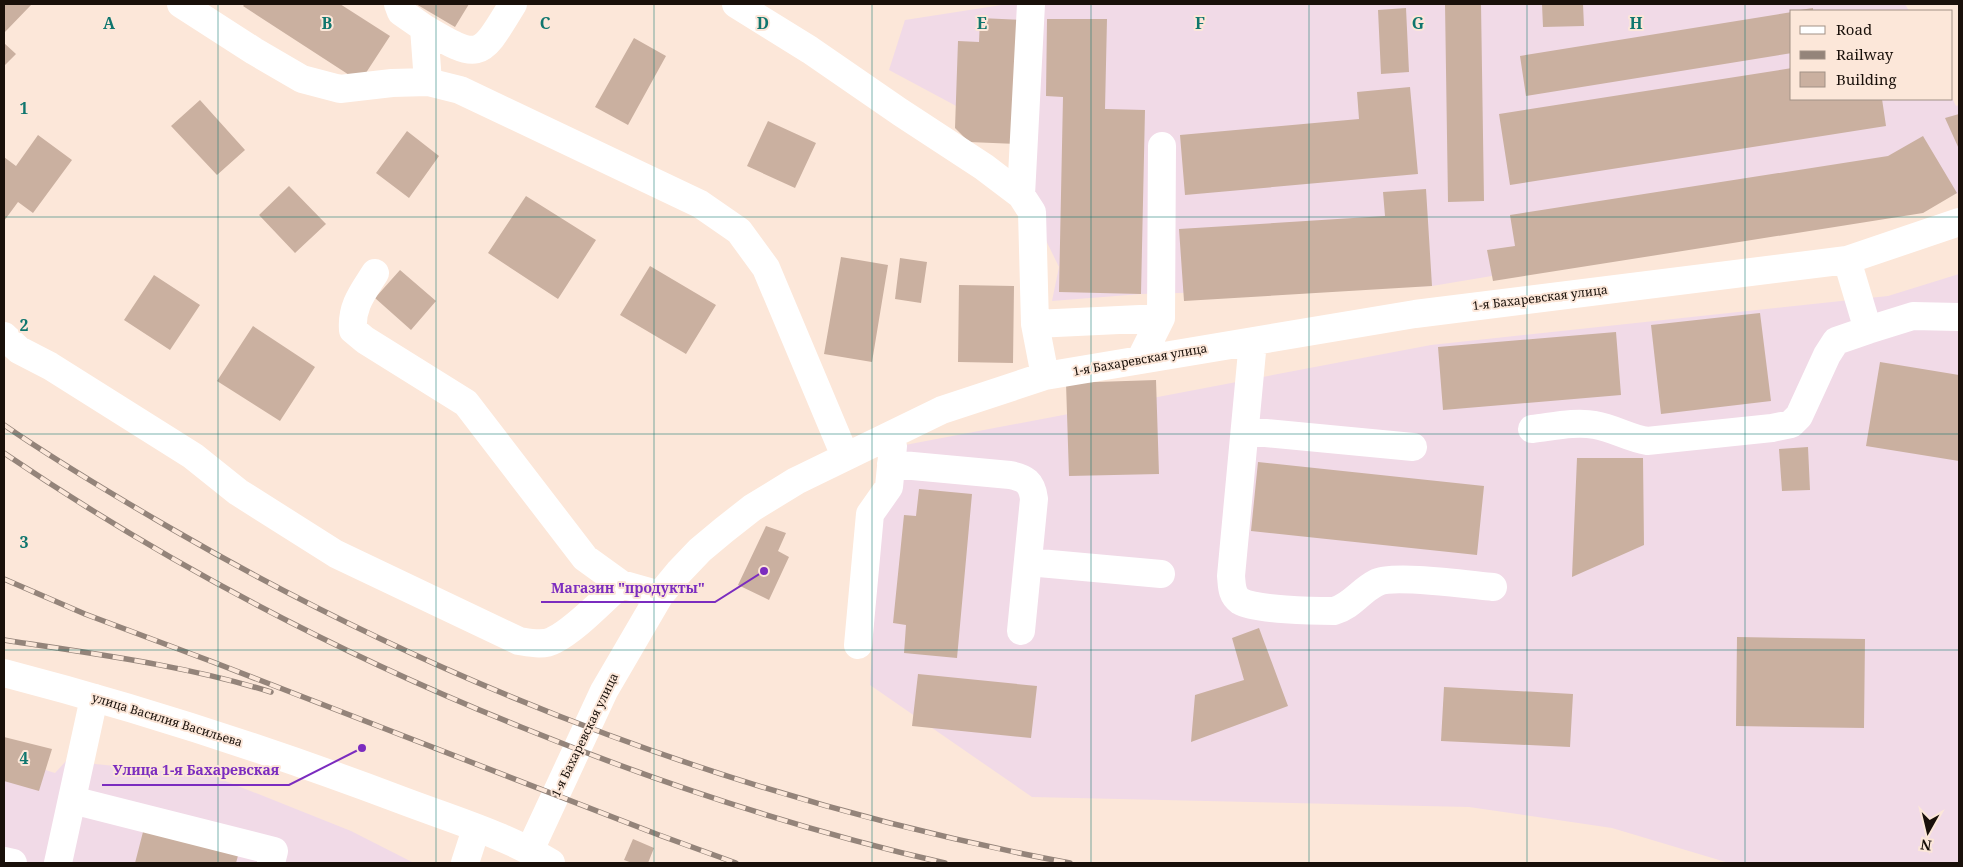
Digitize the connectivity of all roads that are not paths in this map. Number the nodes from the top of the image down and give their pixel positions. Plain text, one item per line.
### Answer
1 (181, 4) edge
2 (398, 4) edge
3 (513, 4) edge
4 (736, 4) edge
5 (1031, 4) edge
6 (424, 28) junction
7 (428, 82) junction
8 (1162, 146) dead end
9 (1021, 194) junction
10 (1959, 222) edge
11 (1847, 260) junction
12 (375, 273) dead end
13 (1161, 318) junction
14 (1959, 318) edge
15 (1035, 324) junction
16 (1868, 330) junction
17 (4, 336) edge
18 (1253, 340) junction
19 (1140, 360) junction
20 (1045, 376) junction
21 (1532, 430) dead end
22 (1244, 431) junction
23 (894, 432) junction
24 (1413, 447) dead end
25 (845, 456) junction
26 (891, 464) junction
27 (1028, 562) junction
28 (1161, 574) dead end
29 (620, 584) junction
30 (1493, 587) dead end
31 (660, 595) junction
32 (1022, 630) dead end
33 (858, 645) dead end
34 (4, 673) edge
35 (94, 698) junction
36 (72, 800) junction
37 (476, 829) junction
38 (541, 857) edge
39 (4, 861) edge
40 (13, 863) edge
41 (58, 863) edge
42 (271, 863) edge
43 (465, 863) edge

1 - 7 street
2 - 6 street
3 - 6 street
4 - 9 street
5 - 9 street
6 - 7 street
7 - 25 street
8 - 13 street
9 - 15 street
10 - 11 street, 1-я Бахаревская улица
11 - 16 street
11 - 18 street, 1-я Бахаревская улица
12 - 29 street
13 - 15 street
13 - 19 street
14 - 16 street
15 - 20 street
16 - 21 street
17 - 29 street
18 - 19 street, 1-я Бахаревская улица
18 - 22 street
19 - 20 street, 1-я Бахаревская улица
20 - 23 street, 1-я Бахаревская улица
22 - 24 street
22 - 30 street
23 - 25 street, 1-я Бахаревская улица
23 - 26 street
25 - 31 street, 1-я Бахаревская улица
26 - 27 street
26 - 33 street
27 - 28 street
27 - 32 street
29 - 31 street
31 - 38 street, 1-я Бахаревская улица
34 - 35 street, улица Василия Васильева
35 - 36 street
35 - 37 street, улица Василия Васильева
36 - 41 street
36 - 42 street
37 - 38 street, улица Василия Васильева
37 - 43 street
39 - 40 street

